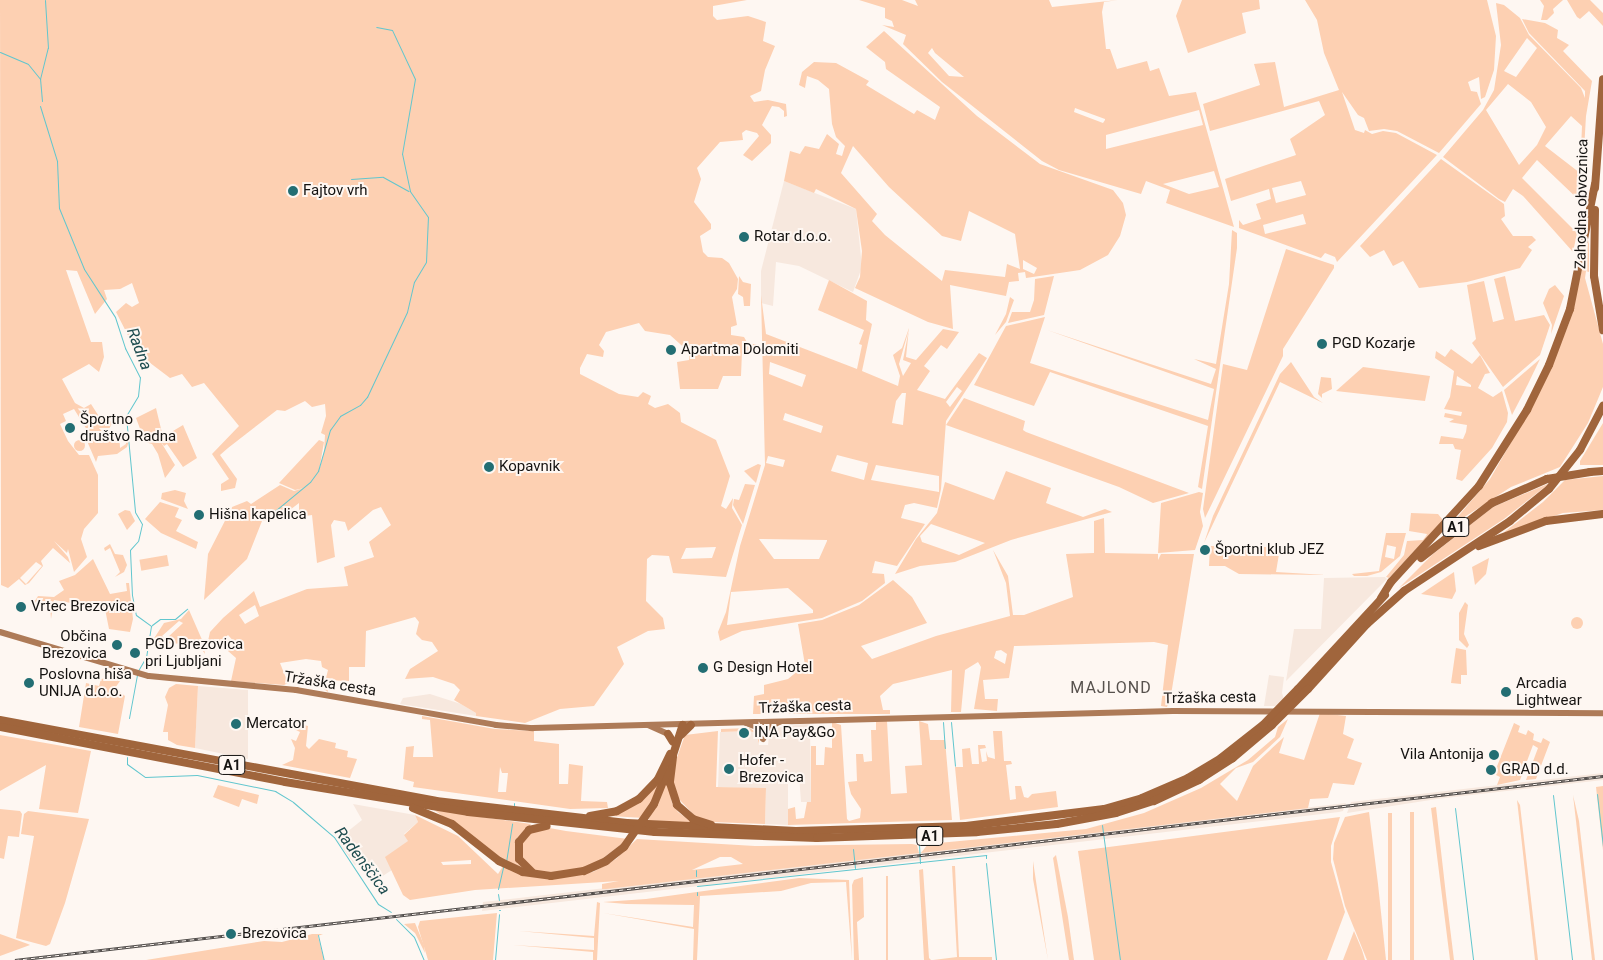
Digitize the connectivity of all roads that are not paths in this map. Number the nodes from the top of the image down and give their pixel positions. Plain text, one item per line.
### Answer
1 (1603, 79) edge
2 (1595, 184) junction
3 (1603, 330) edge
4 (1603, 406) edge
5 (1603, 471) edge
6 (1603, 514) edge
7 (1456, 555) junction
8 (1382, 598) junction
9 (0, 632) edge
10 (1603, 713) edge
11 (0, 720) edge
12 (784, 720) junction
13 (740, 722) junction
14 (646, 724) junction
15 (661, 724) junction
16 (687, 725) junction
17 (0, 727) edge
18 (668, 734) joint
19 (673, 742) junction
20 (672, 755) junction
21 (386, 800) junction
22 (566, 821) junction
23 (740, 830) junction
24 (541, 876) junction

1 - 2 highway, Zahodna obvoznica
2 - 3 highway, Zahodna obvoznica
2 - 8 highway
4 - 7 highway
5 - 8 highway, A1, bridge
6 - 7 highway, A1
7 - 22 highway, A1, bridge
8 - 23 highway, A1, bridge
9 - 14 main road, Tržaška cesta
10 - 12 main road, Tržaška cesta
11 - 22 highway, A1
12 - 13 main road, Tržaška cesta
12 - 13 main road
13 - 16 main road, Tržaška cesta
14 - 15 main road, Tržaška cesta
14 - 18 main road
15 - 16 main road, Tržaška cesta
15 - 16 main road, Tržaška cesta
16 - 19 highway
16 - 20 highway
17 - 21 highway, A1
18 - 19 highway
19 - 20 highway
20 - 22 highway
20 - 23 highway
20 - 24 highway, bridge
21 - 22 highway, A1
21 - 24 highway
22 - 23 highway, A1
22 - 24 highway

